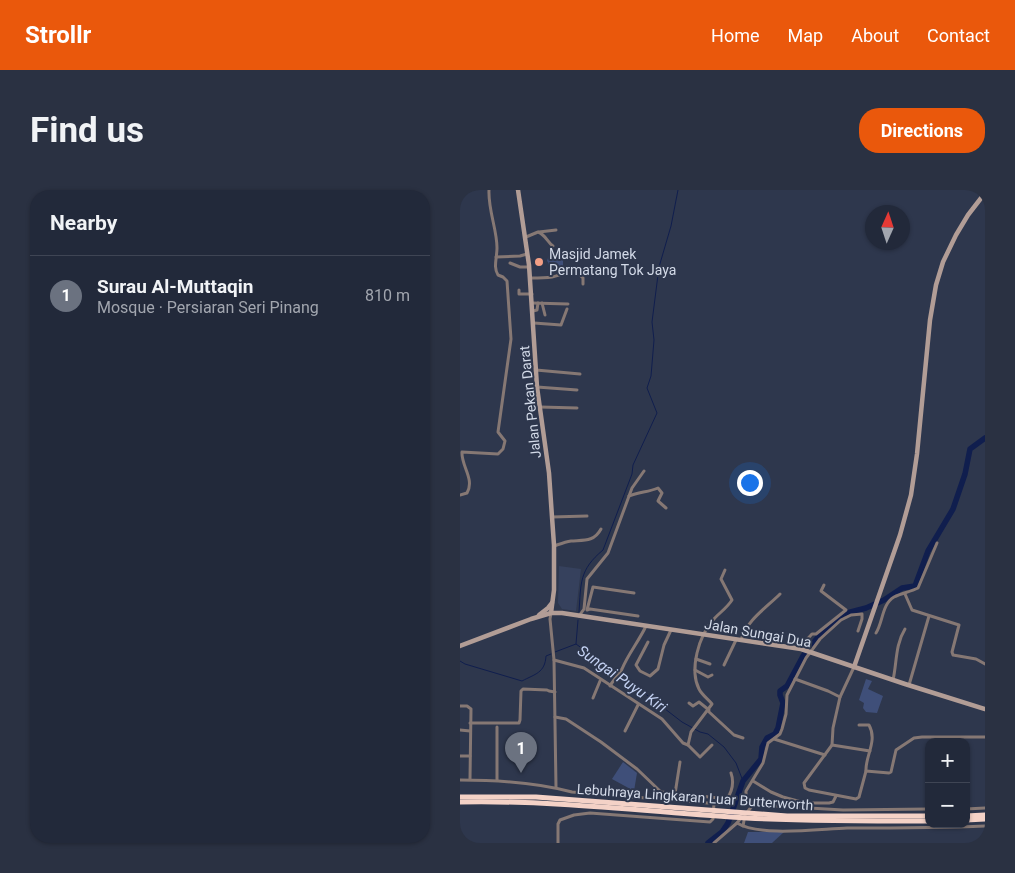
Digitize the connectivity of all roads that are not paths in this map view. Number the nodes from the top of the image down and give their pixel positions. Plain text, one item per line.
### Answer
1 (489, 190) edge
2 (518, 190) edge
3 (985, 193) edge
4 (556, 230) dead end
5 (538, 232) junction
6 (526, 237) junction
7 (553, 246) dead end
8 (528, 254) junction
9 (496, 257) junction
10 (510, 263) dead end
11 (530, 267) junction
12 (531, 278) junction
13 (583, 284) dead end
14 (519, 290) dead end
15 (532, 294) junction
16 (535, 303) junction
17 (542, 303) junction
18 (568, 304) dead end
19 (566, 309) dead end
20 (545, 315) dead end
21 (534, 323) junction
22 (536, 370) junction
23 (580, 374) dead end
24 (538, 387) junction
25 (577, 390) dead end
26 (540, 407) junction
27 (577, 408) dead end
28 (644, 471) dead end
29 (460, 495) edge
30 (629, 496) junction
31 (666, 508) dead end
32 (587, 516) dead end
33 (552, 517) junction
34 (601, 528) dead end
35 (937, 543) dead end
36 (554, 546) junction
37 (725, 570) dead end
38 (824, 585) dead end
39 (634, 593) dead end
40 (780, 594) dead end
41 (905, 594) junction
42 (553, 603) junction
43 (585, 609) junction
44 (603, 611) junction
45 (551, 613) junction
46 (562, 613) junction
47 (579, 616) junction
48 (638, 616) dead end
49 (929, 616) junction
50 (590, 617) junction
51 (532, 619) junction
52 (601, 619) junction
53 (646, 626) junction
54 (905, 629) dead end
55 (671, 630) junction
56 (858, 631) dead end
57 (876, 634) dead end
58 (704, 635) junction
59 (738, 640) junction
60 (648, 642) dead end
61 (460, 646) edge
62 (800, 649) junction
63 (811, 652) junction
64 (859, 653) junction
65 (554, 659) junction
66 (696, 659) junction
67 (836, 660) junction
68 (710, 664) dead end
69 (985, 664) edge
70 (724, 665) dead end
71 (854, 667) junction
72 (695, 670) junction
73 (870, 672) junction
74 (712, 675) dead end
75 (795, 679) junction
76 (894, 680) junction
77 (600, 681) junction
78 (909, 685) junction
79 (610, 686) junction
80 (554, 692) junction
81 (840, 697) junction
82 (593, 698) dead end
83 (689, 703) dead end
84 (638, 705) junction
85 (460, 706) edge
86 (985, 709) edge
87 (708, 711) junction
88 (555, 717) junction
89 (470, 723) junction
90 (859, 725) dead end
91 (497, 727) dead end
92 (460, 730) edge
93 (470, 730) junction
94 (625, 731) dead end
95 (985, 737) edge
96 (743, 738) dead end
97 (774, 739) junction
98 (688, 745) junction
99 (712, 745) dead end
100 (832, 745) junction
101 (870, 751) junction
102 (825, 755) junction
103 (460, 756) edge
104 (470, 756) junction
105 (680, 762) dead end
106 (731, 772) dead end
107 (866, 772) junction
108 (470, 779) junction
109 (460, 780) edge
110 (497, 780) junction
111 (753, 781) junction
112 (556, 787) junction
113 (675, 794) junction
114 (836, 796) junction
115 (719, 798) dead end
116 (461, 799) edge
117 (714, 803) junction
118 (752, 806) junction
119 (985, 808) edge
120 (925, 809) edge
121 (970, 809) edge
122 (745, 815) junction
123 (985, 815) edge
124 (925, 816) edge
125 (970, 816) edge
126 (787, 818) junction
127 (985, 819) edge
128 (970, 820) edge
129 (925, 821) edge
130 (737, 823) junction
131 (743, 826) junction
132 (985, 826) edge
133 (558, 843) edge
134 (714, 843) edge

1 - 9 street
2 - 6 main road, Jalan Pekan Darat
3 - 64 main road
4 - 5 street
5 - 6 street
5 - 7 street
6 - 8 main road, Jalan Pekan Darat
8 - 9 street
8 - 11 main road, Jalan Pekan Darat
9 - 29 street
10 - 11 street
11 - 12 main road, Jalan Pekan Darat
12 - 13 street
12 - 15 main road, Jalan Pekan Darat
14 - 15 street
15 - 16 main road, Jalan Pekan Darat
16 - 17 street
16 - 21 main road, Jalan Pekan Darat
17 - 18 street
17 - 20 street
19 - 21 street
21 - 22 main road, Jalan Pekan Darat
22 - 23 street
22 - 24 main road, Jalan Pekan Darat
24 - 25 street
24 - 26 main road, Jalan Pekan Darat
26 - 27 street
26 - 33 main road, Jalan Pekan Darat
28 - 30 street
30 - 31 street
30 - 43 street
32 - 33 street
33 - 36 main road, Jalan Pekan Darat
34 - 36 street
35 - 41 street
36 - 42 main road, Jalan Pekan Darat
37 - 58 street
38 - 62 street
39 - 43 street
40 - 59 street
41 - 49 street
41 - 57 street
42 - 45 main road, Jalan Pekan Darat
42 - 46 main road
42 - 51 main road
43 - 44 street
43 - 47 street
43 - 50 street
44 - 48 street
44 - 52 street
45 - 46 main road, Jalan Sungai Dua
45 - 51 main road, Jalan Sungai Dua
45 - 65 street
46 - 47 main road, Jalan Sungai Dua
47 - 50 main road, Jalan Sungai Dua
49 - 69 street
49 - 78 street
50 - 52 main road, Jalan Sungai Dua
51 - 61 main road, Jalan Sungai Dua
52 - 53 main road, Jalan Sungai Dua
53 - 55 main road, Jalan Sungai Dua
53 - 79 street
54 - 76 street
55 - 58 main road, Jalan Sungai Dua
55 - 60 street
56 - 63 street
58 - 59 main road, Jalan Sungai Dua
58 - 66 street
59 - 62 main road, Jalan Sungai Dua
59 - 70 street
62 - 63 main road, Jalan Sungai Dua
63 - 67 main road, Jalan Sungai Dua
63 - 75 street
64 - 67 main road
64 - 71 main road
64 - 73 main road
65 - 77 street
65 - 80 street
66 - 68 street
66 - 72 street
67 - 71 main road, Jalan Sungai Dua
71 - 73 main road, Jalan Sungai Dua
71 - 81 street
72 - 74 street
72 - 87 street
73 - 76 main road, Jalan Sungai Dua
75 - 81 street
75 - 97 street
76 - 78 main road, Jalan Sungai Dua
77 - 79 street
77 - 82 street
78 - 86 main road, Jalan Sungai Dua
79 - 84 street
80 - 88 street
80 - 89 street
81 - 100 street
83 - 87 street
84 - 94 street
84 - 98 street
85 - 89 street
87 - 96 street
87 - 98 street
88 - 112 street
88 - 113 street
89 - 93 street
90 - 101 street
91 - 110 street
92 - 93 street
93 - 104 street
95 - 107 street
97 - 102 street
97 - 111 street
98 - 99 street
100 - 101 street
100 - 102 street
101 - 107 street
102 - 114 street
103 - 104 street
104 - 108 street
105 - 113 street
106 - 117 street
107 - 114 street
108 - 109 street
108 - 110 street
110 - 112 street
111 - 114 street
111 - 118 street
112 - 117 street
113 - 115 street
116 - 126 highway, Lebuhraya Lingkaran Luar Butterworth
117 - 133 street
118 - 120 street
118 - 122 street
119 - 121 street
122 - 130 street
122 - 131 street
123 - 125 highway
124 - 126 highway, Lebuhraya Lingkaran Luar Butterworth
126 - 129 highway, Lebuhraya Lingkaran Luar Butterworth
127 - 128 highway
130 - 131 street
130 - 134 street
131 - 132 street

